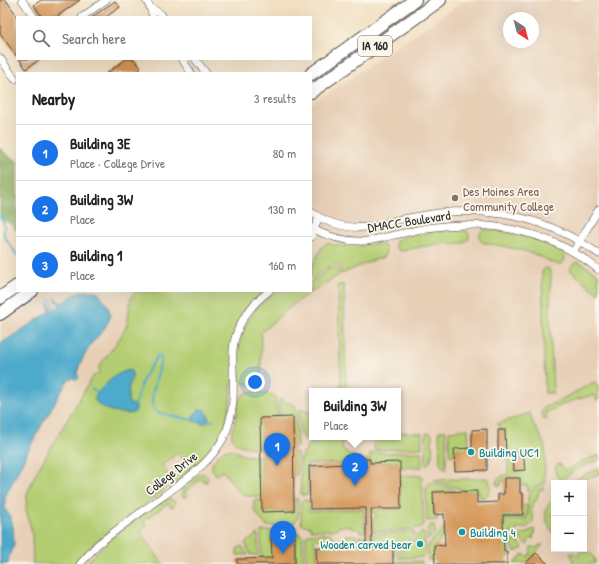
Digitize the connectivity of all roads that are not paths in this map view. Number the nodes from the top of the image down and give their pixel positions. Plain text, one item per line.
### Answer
1 (22, 0) edge
2 (106, 0) edge
3 (146, 0) edge
4 (415, 0) edge
5 (440, 0) edge
6 (150, 7) junction
7 (33, 16) edge
8 (83, 16) edge
9 (153, 16) edge
10 (163, 16) edge
11 (0, 58) edge
12 (183, 60) edge
13 (196, 60) edge
14 (190, 72) edge
15 (205, 72) edge
16 (312, 73) edge
17 (15, 79) dead end
18 (312, 91) edge
19 (599, 209) edge
20 (312, 213) edge
21 (318, 217) junction
22 (312, 232) edge
23 (579, 241) junction
24 (573, 252) junction
25 (599, 254) edge
26 (599, 270) edge
27 (16, 287) edge
28 (31, 292) edge
29 (268, 292) edge
30 (0, 298) edge
31 (0, 314) edge
32 (80, 564) edge

1 - 7 street
2 - 8 street
3 - 6 street
4 - 16 main road, IA 160
5 - 18 main road, IA 160
6 - 9 street
6 - 10 street
11 - 17 street
12 - 14 street
13 - 15 street
19 - 23 street
20 - 21 street, DMACC Boulevard
21 - 22 street
21 - 23 street, DMACC Boulevard
22 - 24 street, DMACC Boulevard
23 - 24 street
23 - 25 street, DMACC Boulevard
24 - 26 street, DMACC Boulevard
27 - 30 main road
28 - 31 main road
29 - 32 street, College Drive

